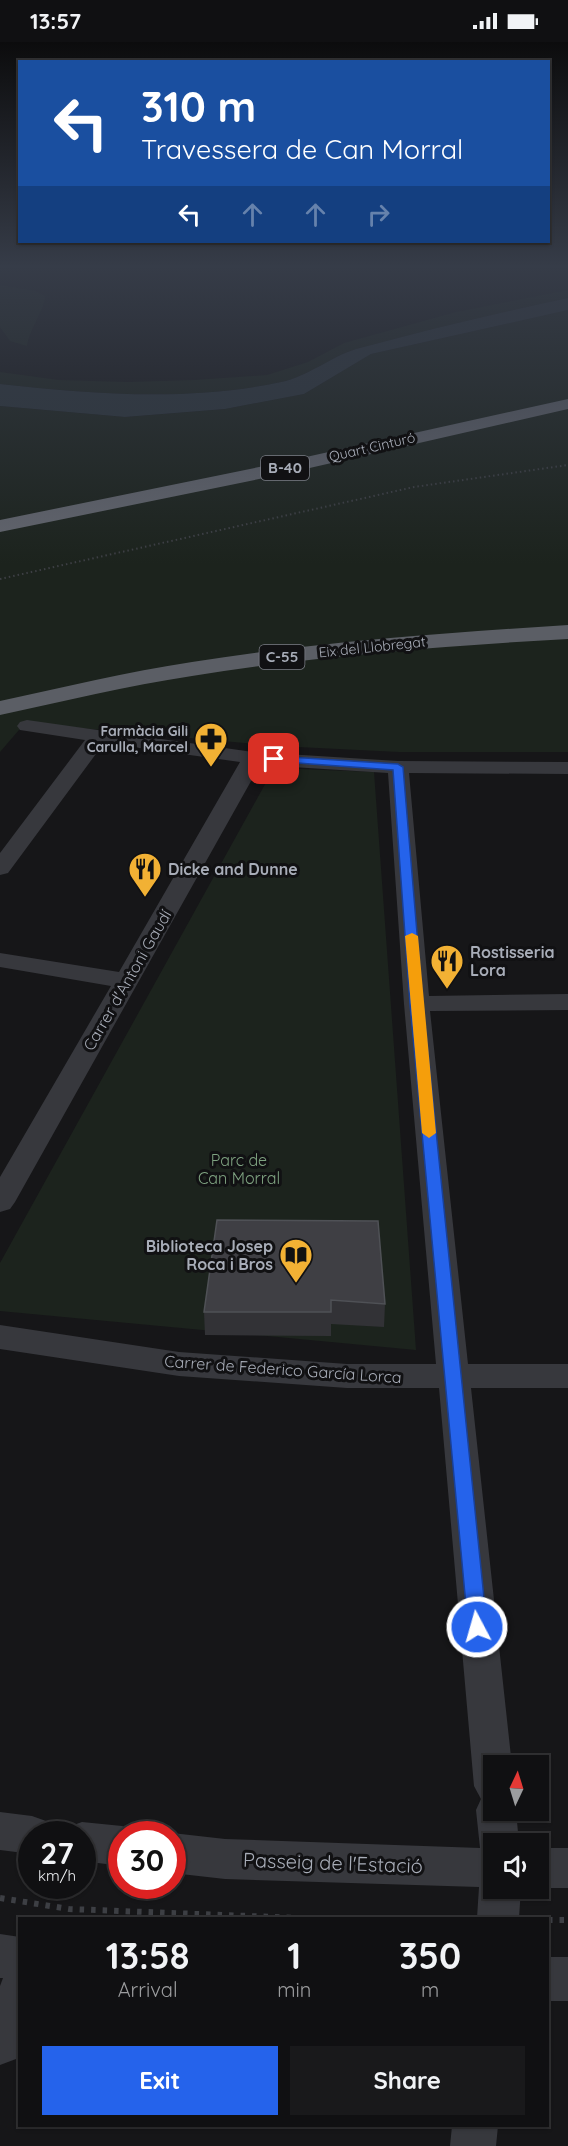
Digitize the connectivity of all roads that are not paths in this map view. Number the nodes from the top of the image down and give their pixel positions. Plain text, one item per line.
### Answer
1 (568, 391) edge
2 (568, 404) edge
3 (0, 510) edge
4 (0, 526) edge
5 (568, 625) edge
6 (568, 632) edge
7 (0, 700) edge
8 (0, 708) edge
9 (27, 726) dead end
10 (98, 737) junction
11 (254, 758) junction
12 (398, 767) junction
13 (568, 768) edge
14 (0, 868) edge
15 (0, 960) edge
16 (126, 981) junction
17 (568, 1002) edge
18 (417, 1004) junction
19 (0, 1202) edge
20 (0, 1337) edge
21 (568, 1376) edge
22 (452, 1377) junction
23 (491, 1755) edge
24 (0, 1831) edge
25 (18, 1833) edge
26 (186, 1855) edge
27 (483, 1868) edge
28 (549, 1868) edge
29 (568, 1868) edge
30 (499, 1899) edge
31 (498, 1917) edge
32 (0, 1956) edge
33 (18, 1959) edge
34 (549, 1979) edge
35 (568, 1979) edge
36 (18, 1995) edge
37 (0, 2043) edge
38 (476, 2127) edge
39 (473, 2146) edge

1 - 3 highway, Quart Cinturó / B-40
2 - 4 highway, Quart Cinturó / B-40
5 - 7 highway, Eix del Llobregat / C-55
6 - 8 highway, Eix del Llobregat / C-55
9 - 10 street
10 - 11 street
10 - 14 street
11 - 12 street
11 - 16 street, Carrer d'Antoni Gaudí
12 - 13 street
12 - 18 street
15 - 16 street
16 - 19 street, Carrer d'Antoni Gaudí
17 - 18 street
18 - 22 street
20 - 22 street, Carrer de Federico García Lorca
21 - 22 street, Carrer de Federico García Lorca
22 - 23 street
24 - 25 street
26 - 27 street, Passeig de l'Estació
28 - 29 street
30 - 31 street
32 - 33 street
34 - 35 street
36 - 37 street
38 - 39 street

